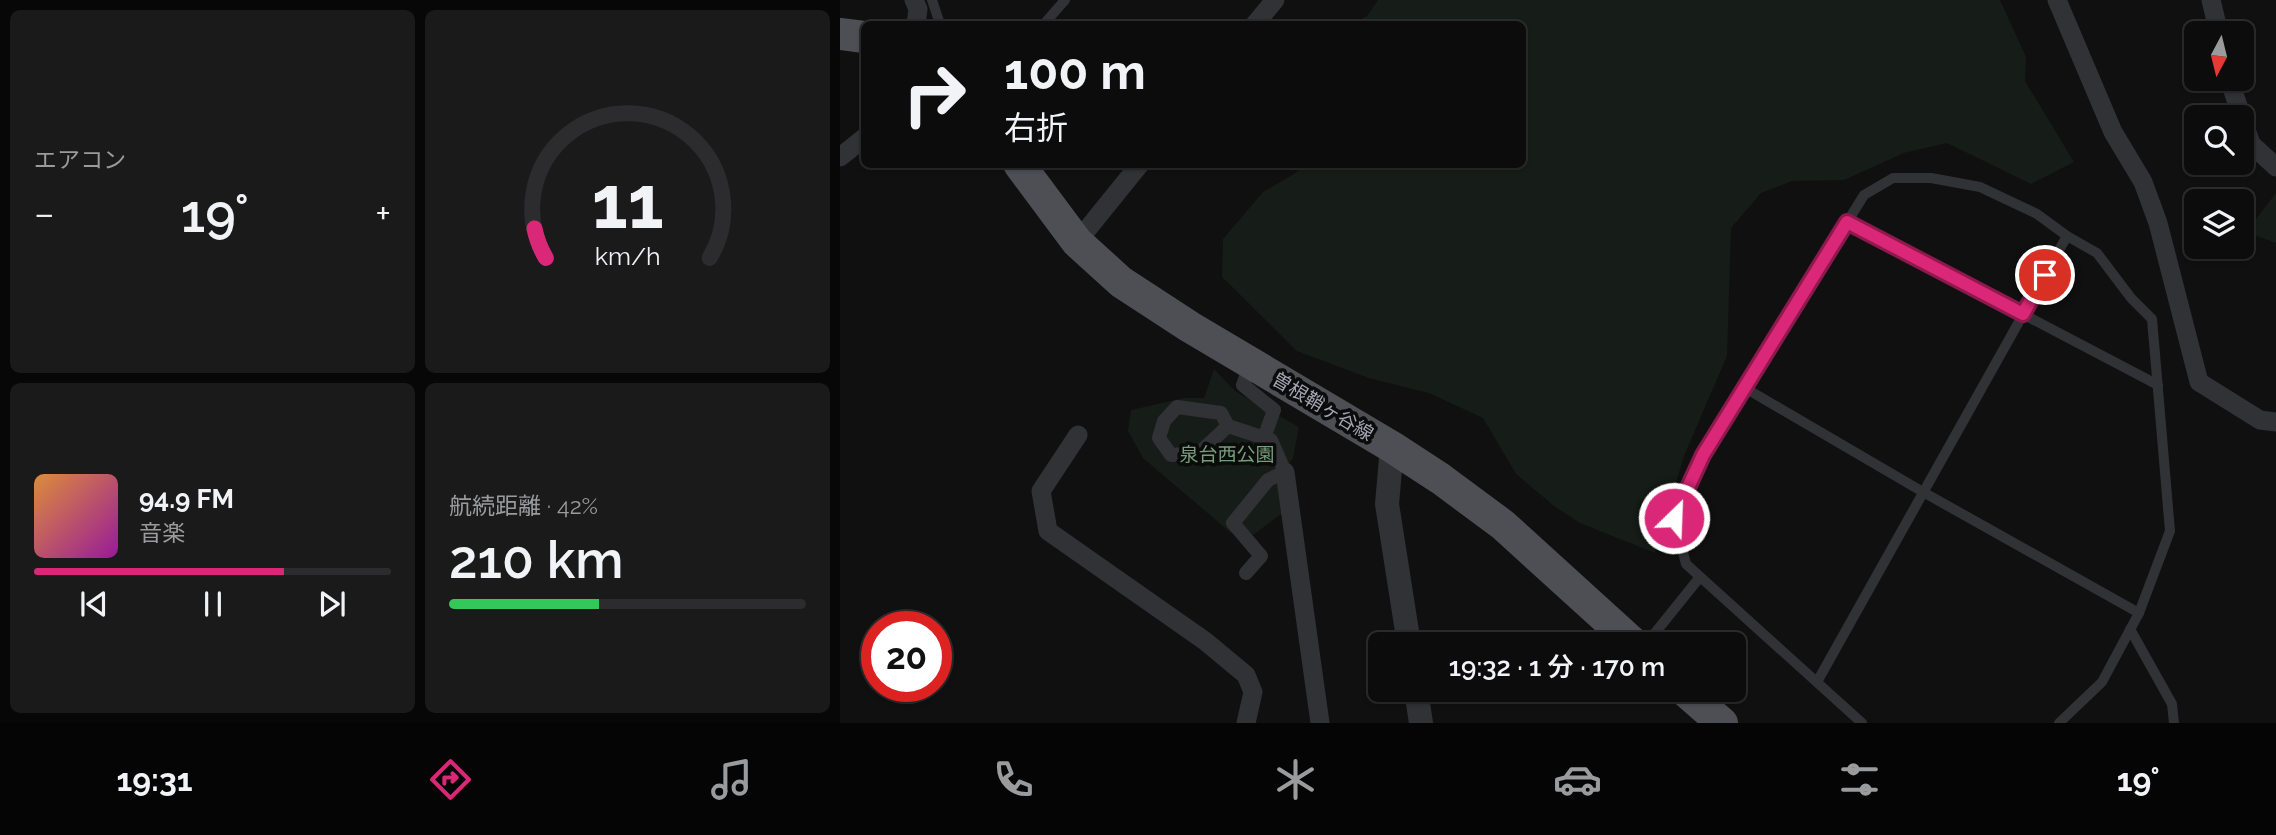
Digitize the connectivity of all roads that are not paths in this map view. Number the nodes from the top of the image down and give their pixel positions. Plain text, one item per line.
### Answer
1 (914, 0) edge
2 (932, 0) edge
3 (1065, 0) edge
4 (1275, 0) edge
5 (2057, 0) edge
6 (2211, 0) edge
7 (916, 21) edge
8 (939, 21) edge
9 (1047, 21) edge
10 (1258, 21) edge
11 (2216, 21) edge
12 (840, 34) edge
13 (861, 37) edge
14 (2233, 91) edge
15 (861, 140) edge
16 (840, 156) edge
17 (2276, 167) edge
18 (1022, 168) edge
19 (1137, 168) edge
20 (1847, 222) junction
21 (2067, 236) junction
22 (1077, 242) junction
23 (2023, 314) junction
24 (1246, 376) dead end
25 (2158, 386) junction
26 (1745, 388) junction
27 (2276, 422) edge
28 (1227, 426) junction
29 (1078, 435) dead end
30 (1264, 438) junction
31 (1392, 447) junction
32 (1284, 472) junction
33 (1923, 492) junction
34 (1246, 573) dead end
35 (1700, 577) junction
36 (2139, 613) junction
37 (2130, 629) junction
38 (1407, 632) edge
39 (1621, 632) edge
40 (1656, 632) edge
41 (1817, 682) junction
42 (1418, 702) edge
43 (1698, 702) edge
44 (1246, 723) edge
45 (1320, 723) edge
46 (1421, 723) edge
47 (1721, 723) edge
48 (1862, 723) edge
49 (2059, 723) edge
50 (2174, 723) edge

1 - 7 street
2 - 8 lane
3 - 9 lane
4 - 10 street
5 - 27 street
6 - 11 street
12 - 13 main road
14 - 17 street
15 - 16 street
18 - 22 main road, 曽根鞘ヶ谷線
19 - 22 street
20 - 21 lane
20 - 23 lane
20 - 26 lane
21 - 23 lane
21 - 25 lane
22 - 31 main road, 曽根鞘ヶ谷線
23 - 25 lane
23 - 33 lane
24 - 30 street
25 - 36 lane
26 - 33 lane
26 - 35 lane
28 - 28 street
28 - 30 street
29 - 44 street
30 - 32 street
31 - 38 street
31 - 39 main road, 曽根鞘ヶ谷線
32 - 34 street
32 - 45 street
33 - 36 lane
33 - 41 lane
35 - 40 lane
35 - 41 lane
36 - 37 lane
37 - 49 lane
37 - 50 lane
41 - 48 lane
42 - 46 street
43 - 47 main road

